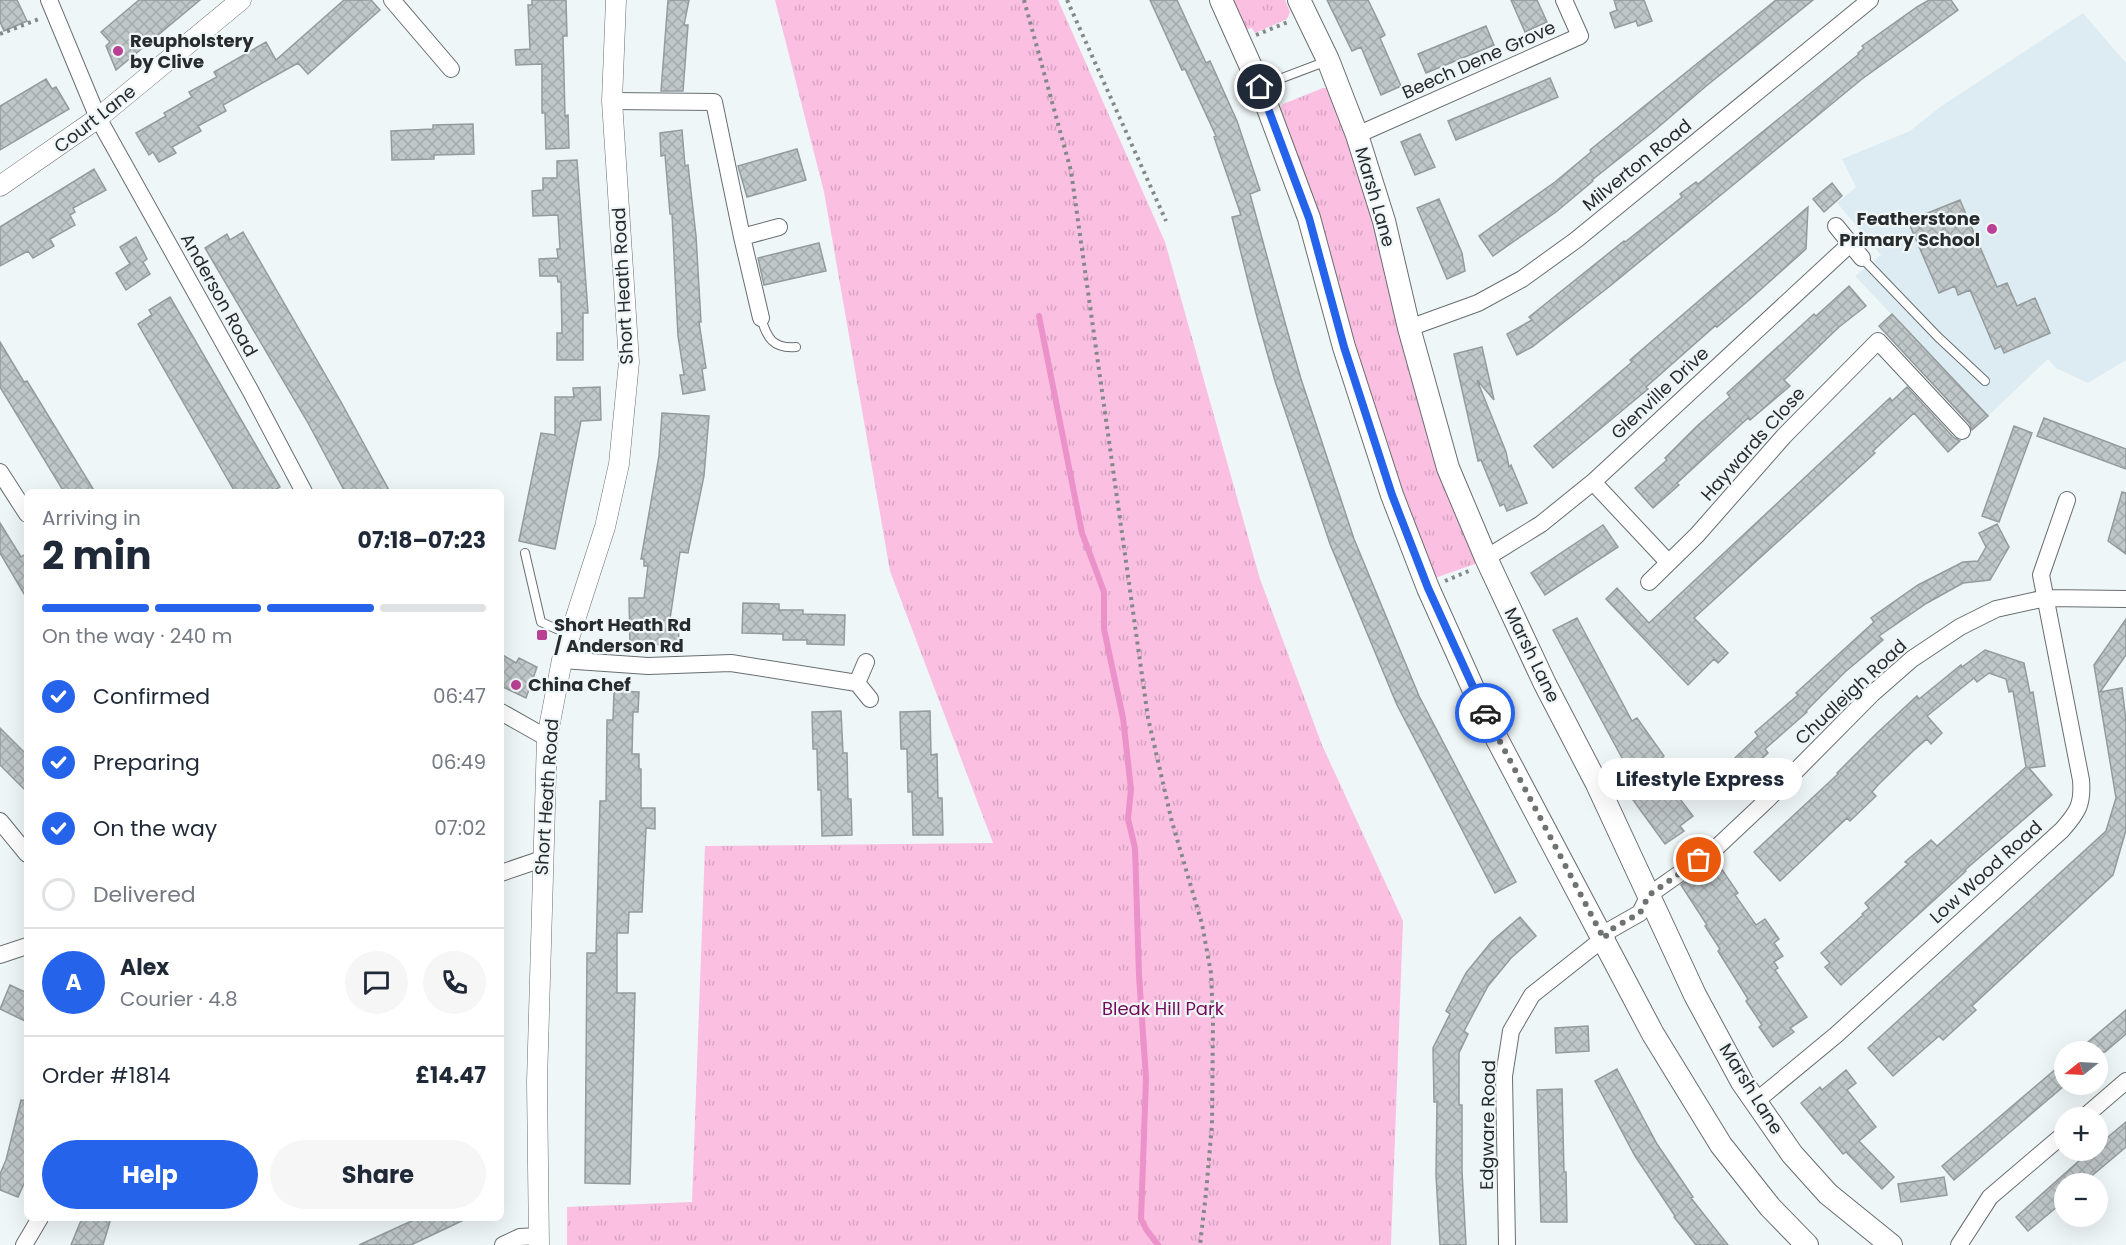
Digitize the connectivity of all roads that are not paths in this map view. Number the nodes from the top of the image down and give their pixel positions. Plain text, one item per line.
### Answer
1 (241, 0) edge
2 (392, 0) edge
3 (616, 0) edge
4 (1221, 0) edge
5 (1564, 0) edge
6 (1870, 0) edge
7 (51, 7) edge
8 (1302, 7) edge
9 (1328, 60) junction
10 (451, 69) dead end
11 (1260, 87) junction
12 (612, 101) junction
13 (98, 118) junction
14 (1357, 135) junction
15 (0, 186) edge
16 (1836, 226) dead end
17 (779, 227) dead end
18 (742, 237) junction
19 (1850, 244) junction
20 (1862, 258) joint
21 (762, 318) joint
22 (1409, 328) junction
23 (796, 347) dead end
24 (1985, 381) dead end
25 (1962, 431) dead end
26 (0, 472) edge
27 (1593, 482) junction
28 (302, 489) edge
29 (2067, 500) dead end
30 (24, 509) edge
31 (525, 553) dead end
32 (1486, 558) junction
33 (1668, 562) junction
34 (1649, 582) dead end
35 (2046, 598) junction
36 (2126, 599) edge
37 (570, 635) junction
38 (562, 660) junction
39 (866, 662) dead end
40 (857, 682) junction
41 (870, 699) dead end
42 (504, 714) edge
43 (547, 738) junction
44 (0, 821) edge
45 (24, 850) edge
46 (542, 859) junction
47 (504, 872) edge
48 (1649, 895) junction
49 (1604, 939) junction
50 (24, 947) edge
51 (0, 955) edge
52 (2126, 1081) edge
53 (1755, 1102) junction
54 (2096, 1107) edge
55 (2054, 1143) edge
56 (38, 1221) edge
57 (539, 1240) edge
58 (24, 1245) edge
59 (503, 1245) edge
60 (1507, 1245) edge
61 (1807, 1245) edge
62 (1891, 1245) edge
63 (1959, 1245) edge

1 - 13 street, Court Lane
2 - 10 street
3 - 12 street, Short Heath Road
4 - 11 main road
5 - 14 street, Beech Dene Grove
6 - 22 street, Milverton Road
7 - 13 street, Anderson Road
8 - 9 main road, Marsh Lane
9 - 11 lane
9 - 14 main road, Marsh Lane
11 - 49 main road
12 - 18 street
12 - 37 street, Short Heath Road
13 - 15 street, Court Lane
13 - 28 street, Anderson Road
14 - 22 main road, Marsh Lane
16 - 19 street
17 - 18 street
18 - 21 street
19 - 20 street
19 - 27 street, Glenville Drive
20 - 24 lane
21 - 23 lane
22 - 32 main road, Marsh Lane
25 - 33 street, Haywards Close
26 - 30 street
27 - 32 street, Glenville Drive
27 - 33 street
29 - 35 street
31 - 37 lane
32 - 48 main road, Marsh Lane
33 - 34 street, Haywards Close
35 - 36 street, Chudleigh Road
35 - 48 street, Chudleigh Road
35 - 53 street, Low Wood Road
37 - 38 street, Short Heath Road
38 - 40 street
38 - 43 street, Short Heath Road
39 - 40 street
40 - 41 street
42 - 43 street
43 - 46 street, Short Heath Road
44 - 45 street
46 - 47 street
46 - 57 street, Short Heath Road
48 - 49 street, Chudleigh Road
48 - 53 main road, Marsh Lane
49 - 60 street, Edgware Road
49 - 61 main road
50 - 51 street
52 - 54 street
53 - 62 main road, Marsh Lane
55 - 63 street
56 - 58 street
57 - 59 street

